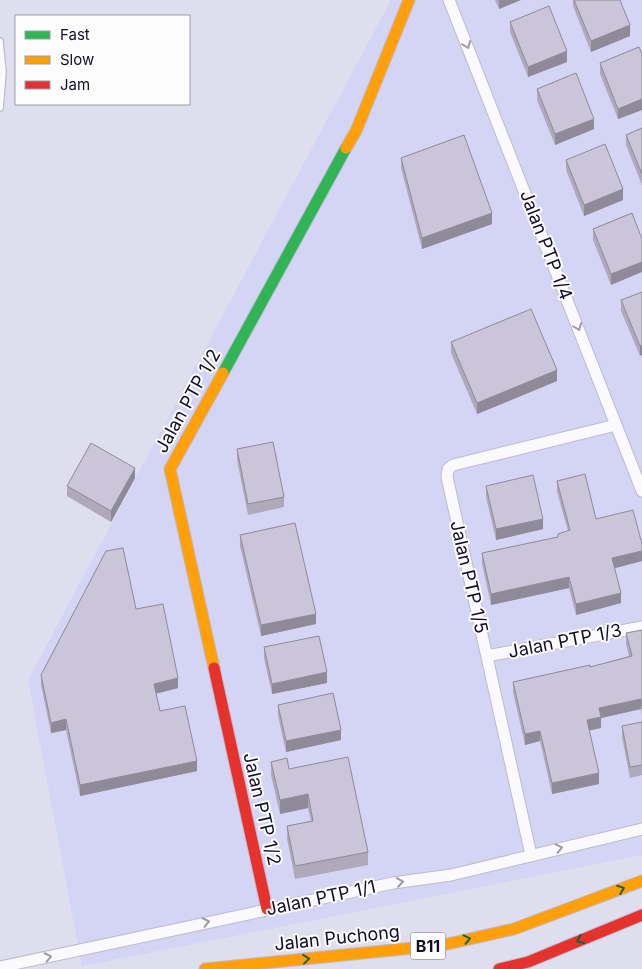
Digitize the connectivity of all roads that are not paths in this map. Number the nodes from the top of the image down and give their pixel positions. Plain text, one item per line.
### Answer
1 (409, 0) edge
2 (449, 0) edge
3 (0, 41) edge
4 (0, 108) edge
5 (616, 425) junction
6 (642, 491) edge
7 (642, 627) edge
8 (487, 656) junction
9 (642, 829) edge
10 (531, 855) junction
11 (642, 881) edge
12 (267, 909) junction
13 (642, 915) edge
14 (0, 967) edge
15 (205, 969) edge
16 (498, 969) edge

1 - 12 street, Jalan PTP 1/2
2 -> 5 street, Jalan PTP 1/4
3 - 4 lane
5 - 6 street, Jalan PTP 1/4
5 - 8 street, Jalan PTP 1/5
7 - 8 street, Jalan PTP 1/3
8 - 10 street, Jalan PTP 1/5
10 -> 9 street, Jalan PTP 1/1
12 -> 10 street, Jalan PTP 1/1
15 -> 11 street, Jalan Puchong / B11
14 -> 12 street, Jalan PTP 1/1
13 -> 16 street

